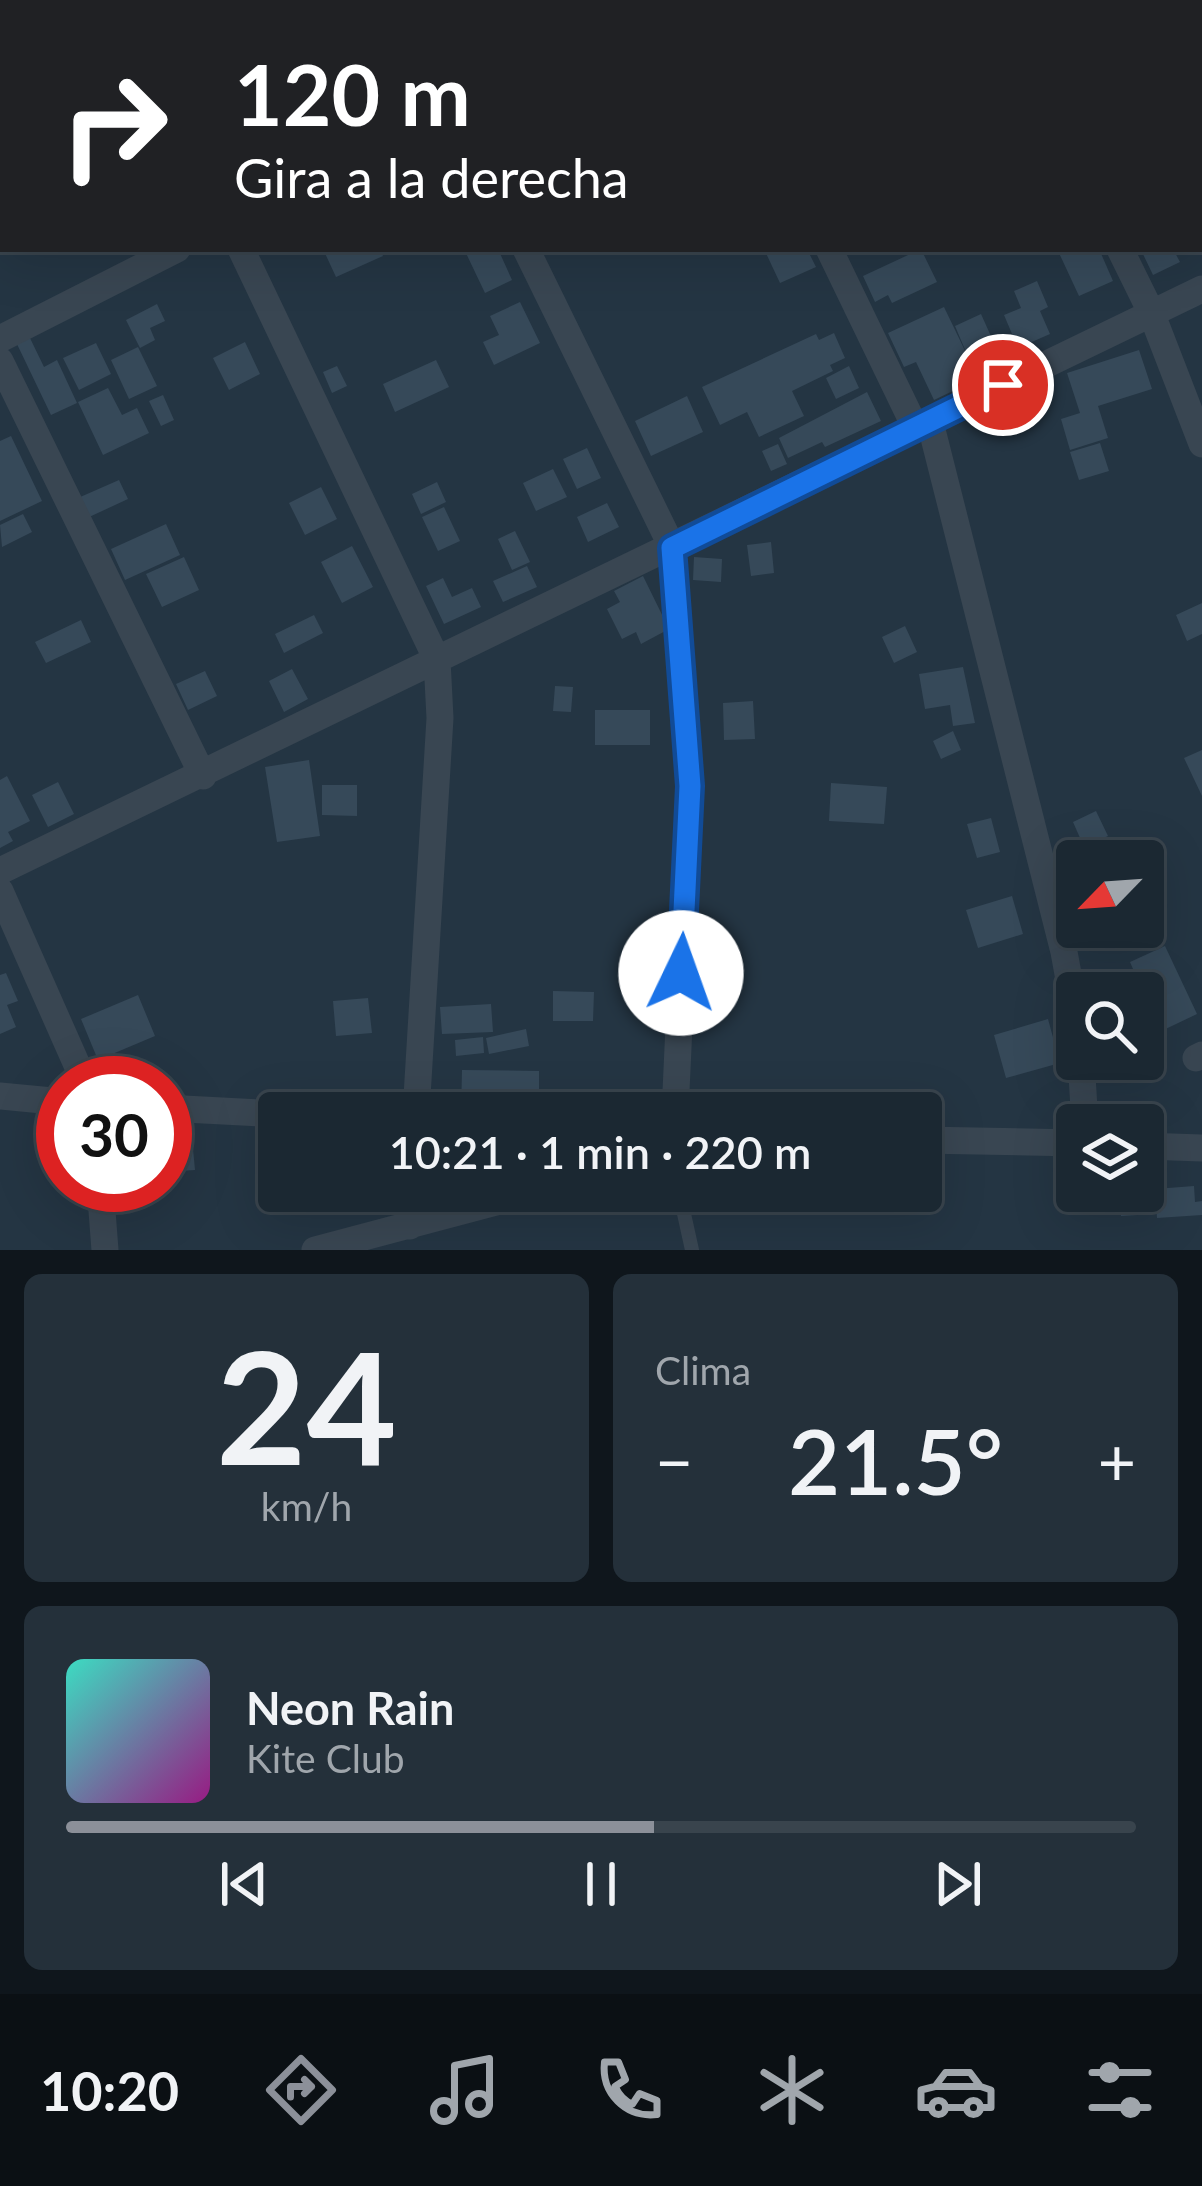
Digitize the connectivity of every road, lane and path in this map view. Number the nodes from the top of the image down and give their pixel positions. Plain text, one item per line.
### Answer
1 (171, 252) edge
2 (242, 252) edge
3 (527, 252) edge
4 (831, 252) edge
5 (1121, 252) edge
6 (1202, 289) edge
7 (1150, 312) junction
8 (0, 339) edge
9 (0, 362) edge
10 (923, 425) junction
11 (1202, 444) edge
12 (672, 548) junction
13 (437, 660) junction
14 (203, 776) junction
15 (0, 872) edge
16 (0, 891) edge
17 (1068, 972) edge
18 (73, 1056) edge
19 (417, 1092) edge
20 (676, 1092) edge
21 (0, 1096) edge
22 (36, 1099) edge
23 (192, 1109) edge
24 (258, 1113) edge
25 (942, 1141) edge
26 (1056, 1143) edge
27 (1164, 1147) edge
28 (1202, 1148) edge
29 (102, 1212) edge
30 (411, 1212) edge
31 (461, 1212) edge
32 (684, 1212) edge
33 (410, 1226) junction
34 (105, 1250) edge
35 (315, 1250) edge
36 (692, 1250) edge

1 - 8 street
2 - 13 street
3 - 12 street
4 - 10 street
5 - 7 street
6 - 7 street
7 - 10 street
7 - 11 street
9 - 14 street
10 - 12 street
10 - 17 street
12 - 13 street
12 - 20 street
13 - 14 street
13 - 19 street
14 - 15 street
16 - 18 street
21 - 22 street
23 - 24 street
25 - 26 street
27 - 28 street
29 - 34 street
30 - 33 street
31 - 33 street
32 - 36 lane
33 - 35 street

